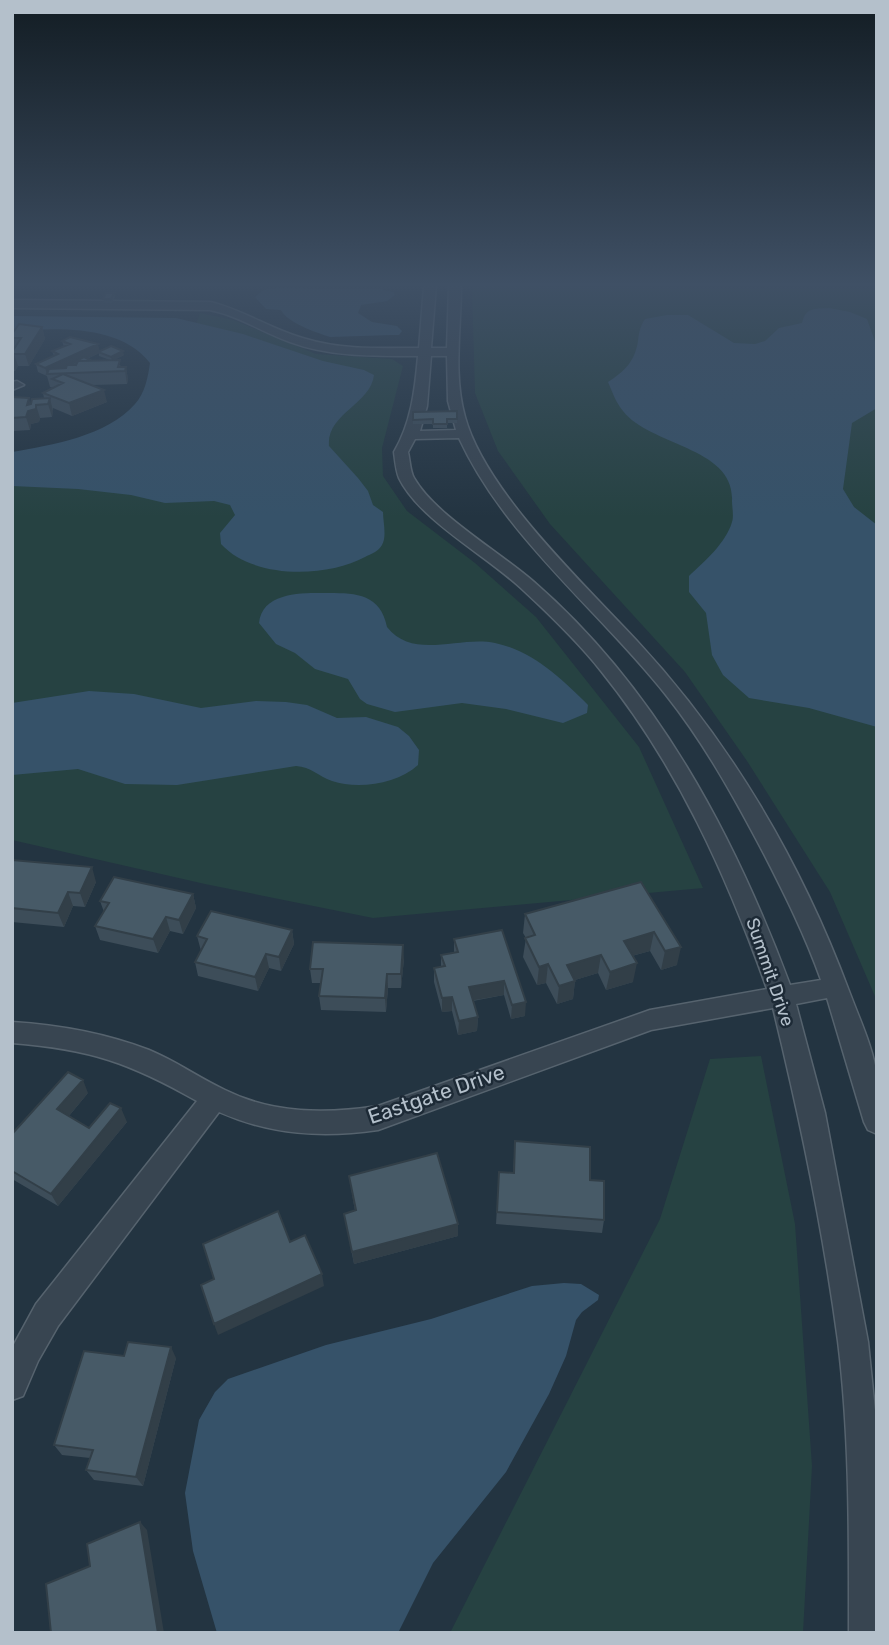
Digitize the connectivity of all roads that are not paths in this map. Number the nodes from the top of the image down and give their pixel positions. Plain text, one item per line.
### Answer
1 (424, 363) edge
2 (455, 363) edge
3 (465, 434) junction
4 (409, 435) junction
5 (835, 987) junction
6 (782, 996) junction
7 (12, 1032) edge
8 (215, 1098) junction
9 (877, 1122) edge
10 (12, 1385) edge
11 (867, 1633) edge

1 - 4 street
2 - 3 street
3 - 4 street
3 - 5 street
4 - 6 street, Summit Drive
5 - 6 street, Eastgate Drive
5 - 9 street
6 - 8 street, Eastgate Drive
6 - 11 street, Summit Drive
7 - 8 street, Eastgate Drive
8 - 10 street

